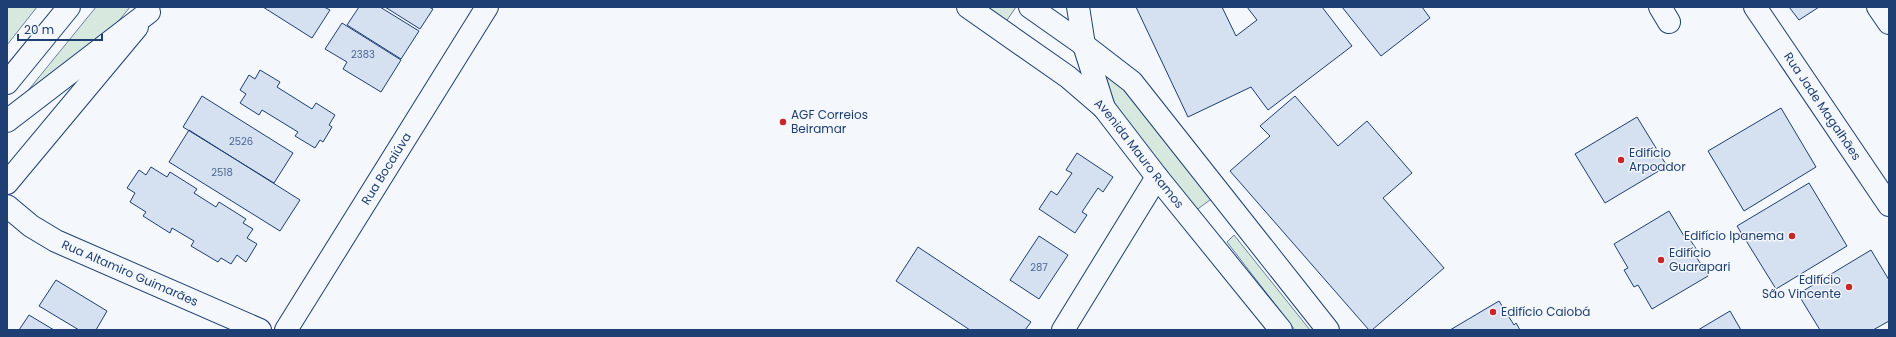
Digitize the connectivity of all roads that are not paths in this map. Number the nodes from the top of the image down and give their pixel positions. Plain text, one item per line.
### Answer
1 (68, 7) edge
2 (487, 7) edge
3 (968, 7) edge
4 (1030, 7) edge
5 (1078, 7) edge
6 (1755, 7) edge
7 (1878, 7) edge
8 (151, 10) edge
9 (1889, 23) edge
10 (1084, 45) junction
11 (7, 83) edge
12 (1104, 108) junction
13 (7, 121) edge
14 (1157, 177) junction
15 (7, 183) edge
16 (1889, 205) edge
17 (7, 206) edge
18 (260, 330) edge
19 (286, 330) edge
20 (1063, 330) edge
21 (1281, 330) edge
22 (1328, 330) edge

1 - 11 main road
2 - 19 main road, Rua Bocaiúva
3 - 12 main road, Avenida Mauro Ramos
4 - 10 main road
5 - 10 main road
6 - 16 main road, Rua Jade Magalhães
7 - 9 main road
8 - 13 main road
8 - 15 main road
10 - 12 main road
10 - 22 main road
12 - 14 main road, Avenida Mauro Ramos
14 - 20 main road
14 - 21 main road, Avenida Mauro Ramos
17 - 18 main road, Rua Altamiro Guimarães

